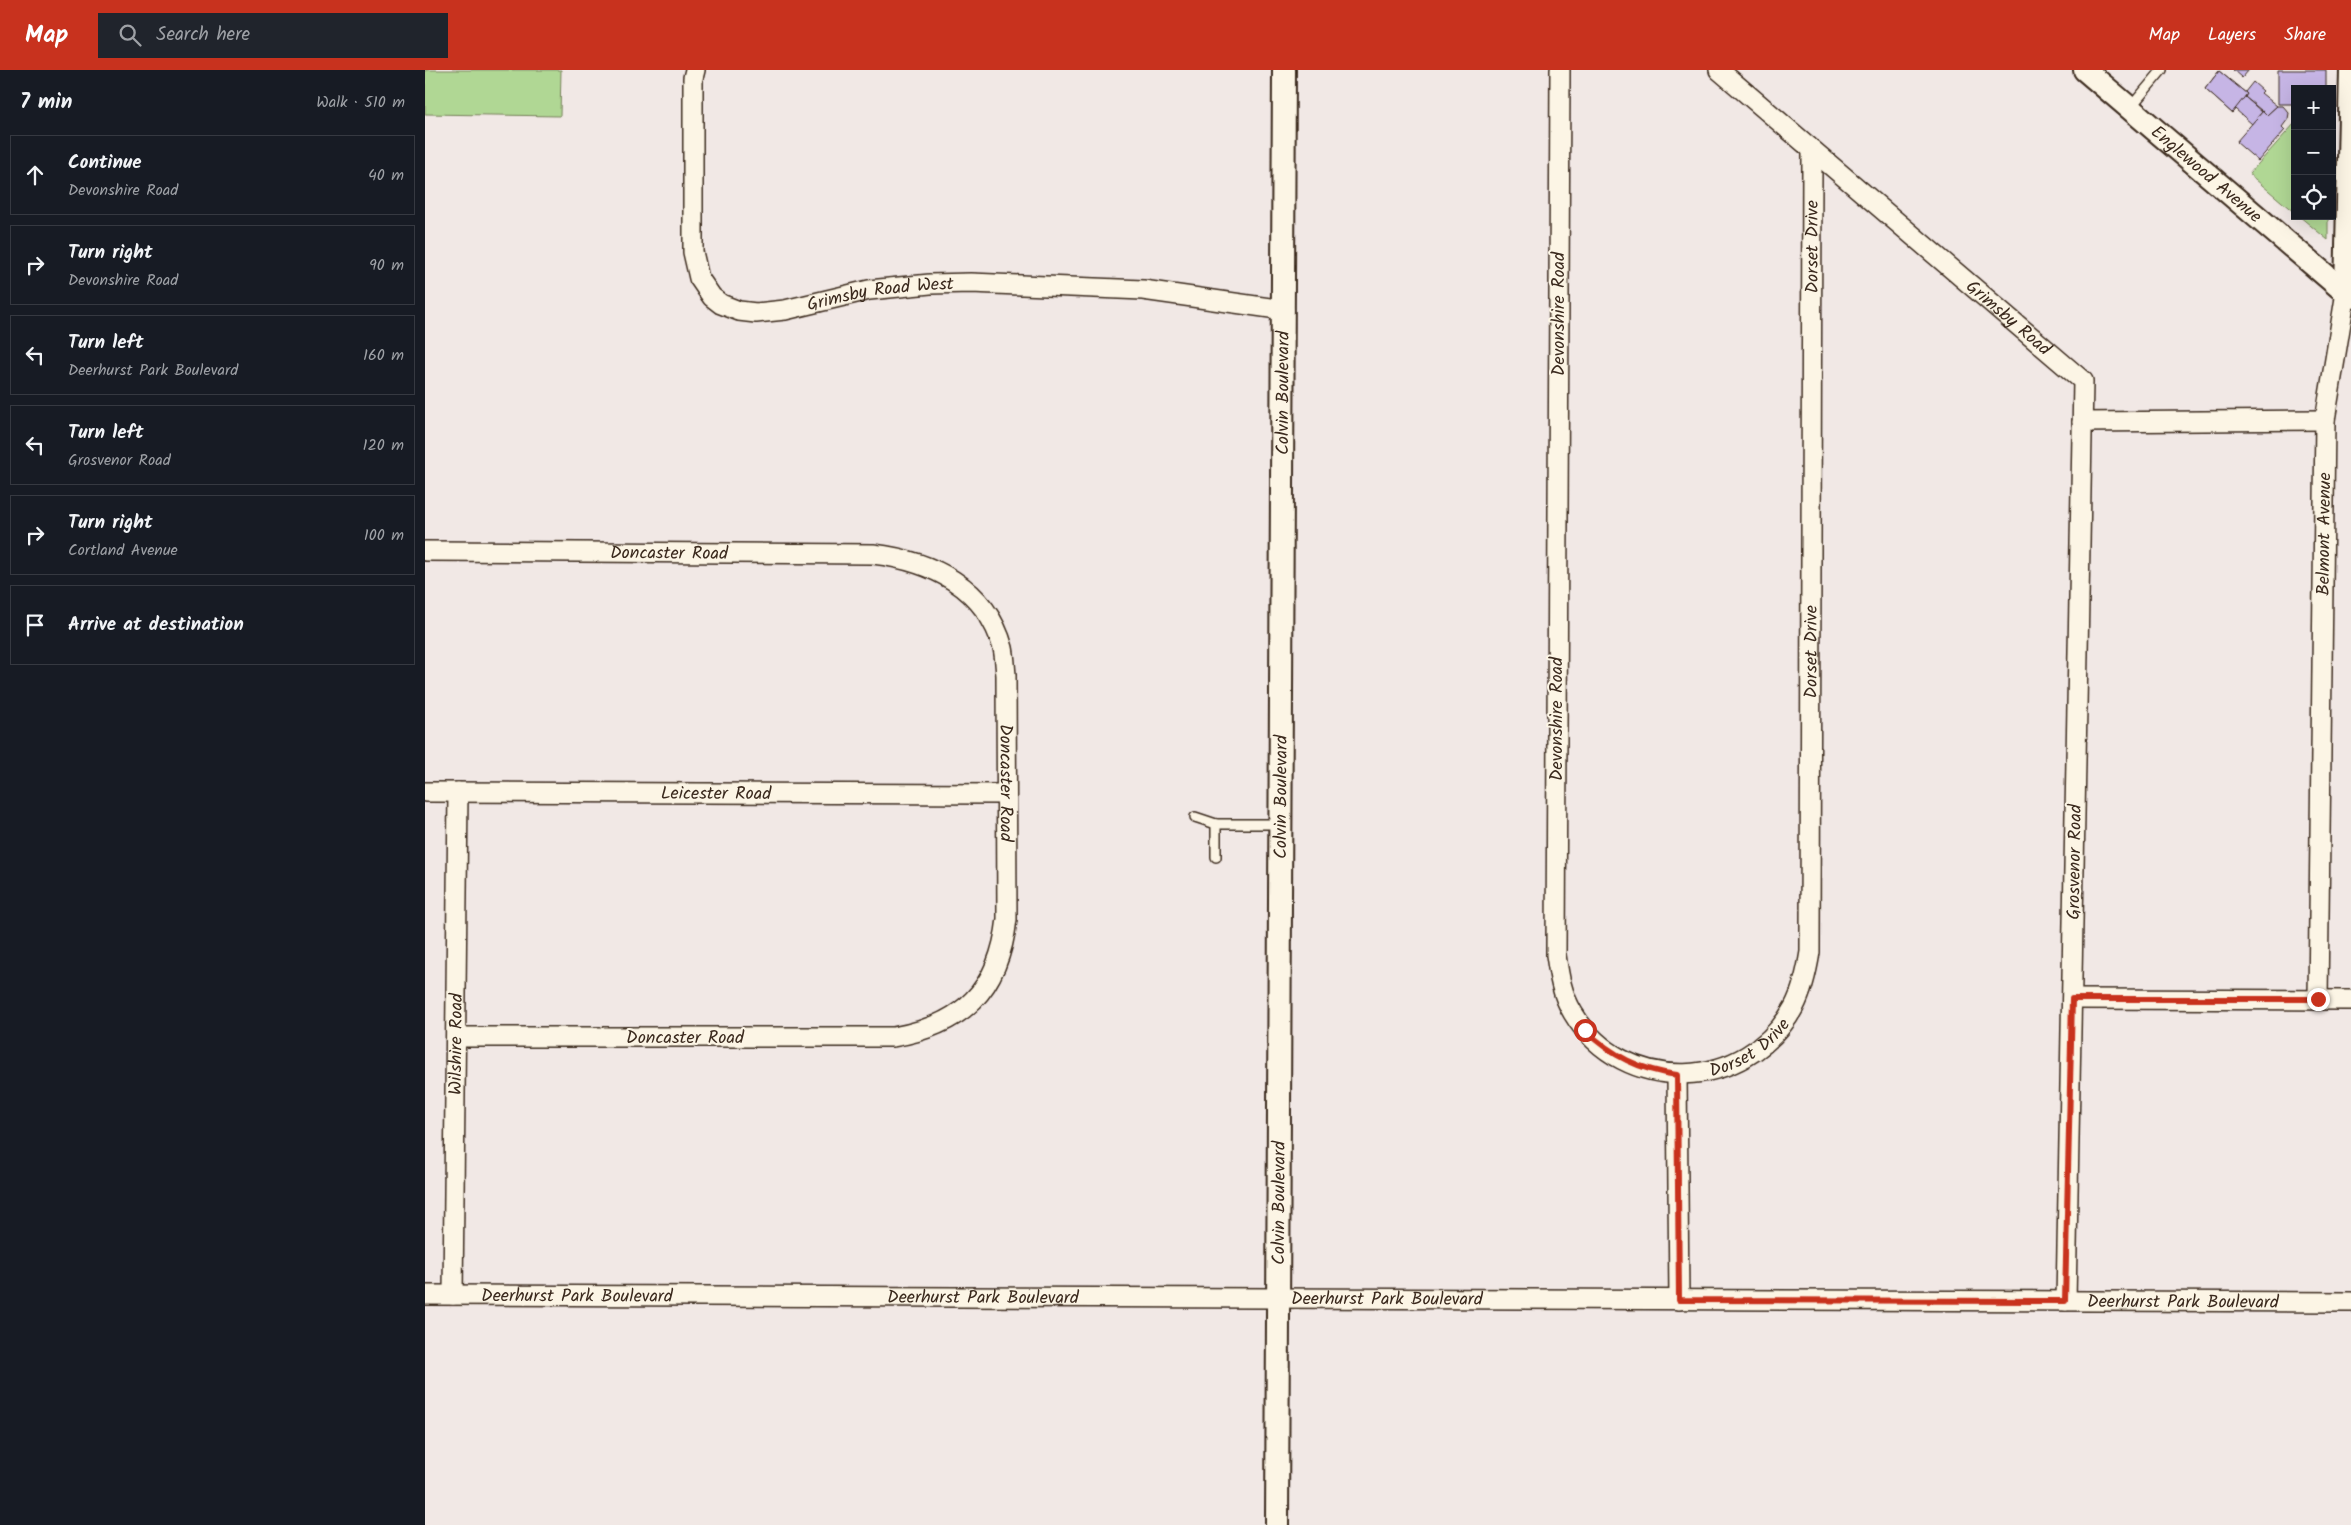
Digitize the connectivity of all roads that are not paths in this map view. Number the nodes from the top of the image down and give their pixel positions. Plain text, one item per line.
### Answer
1 (695, 70) edge
2 (1284, 70) edge
3 (1560, 70) edge
4 (1719, 70) edge
5 (2085, 70) edge
6 (2162, 70) edge
7 (2351, 70) edge
8 (2130, 108) junction
9 (1812, 150) junction
10 (2349, 295) edge
11 (1284, 310) junction
12 (2325, 420) junction
13 (2082, 422) junction
14 (425, 551) edge
15 (425, 792) edge
16 (458, 792) junction
17 (1006, 794) junction
18 (1195, 818) dead end
19 (1216, 824) junction
20 (1281, 824) junction
21 (1216, 857) dead end
22 (2072, 999) junction
23 (2318, 999) junction
24 (2351, 1000) edge
25 (456, 1038) junction
26 (1677, 1075) junction
27 (425, 1295) edge
28 (453, 1295) junction
29 (1279, 1298) junction
30 (1679, 1300) junction
31 (2065, 1301) junction
32 (2351, 1302) edge
33 (1277, 1525) edge

1 - 11 street, Grimsby Road West
2 - 11 street, Colvin Boulevard
3 - 26 street, Devonshire Road
4 - 9 street, Grimsby Road
5 - 8 street, Englewood Avenue
6 - 8 lane
7 - 10 street, Belmont Avenue
8 - 10 street, Englewood Avenue
9 - 13 street, Grimsby Road
9 - 26 street, Dorset Drive
10 - 12 street, Belmont Avenue
11 - 20 street, Colvin Boulevard
12 - 13 street
12 - 23 street, Belmont Avenue
13 - 22 street, Grosvenor Road
14 - 17 street, Doncaster Road
15 - 16 street, Leicester Road
16 - 17 street, Leicester Road
16 - 25 street, Wilshire Road
17 - 25 street, Doncaster Road
18 - 19 lane
19 - 20 lane
19 - 21 lane
20 - 29 street, Colvin Boulevard
22 - 23 street
22 - 31 street, Grosvenor Road
23 - 24 street
25 - 28 street, Wilshire Road
26 - 30 street
27 - 28 street, Deerhurst Park Boulevard
28 - 29 street, Deerhurst Park Boulevard
29 - 30 street, Deerhurst Park Boulevard
29 - 33 street, Colvin Boulevard
30 - 31 street, Deerhurst Park Boulevard
31 - 32 street, Deerhurst Park Boulevard

